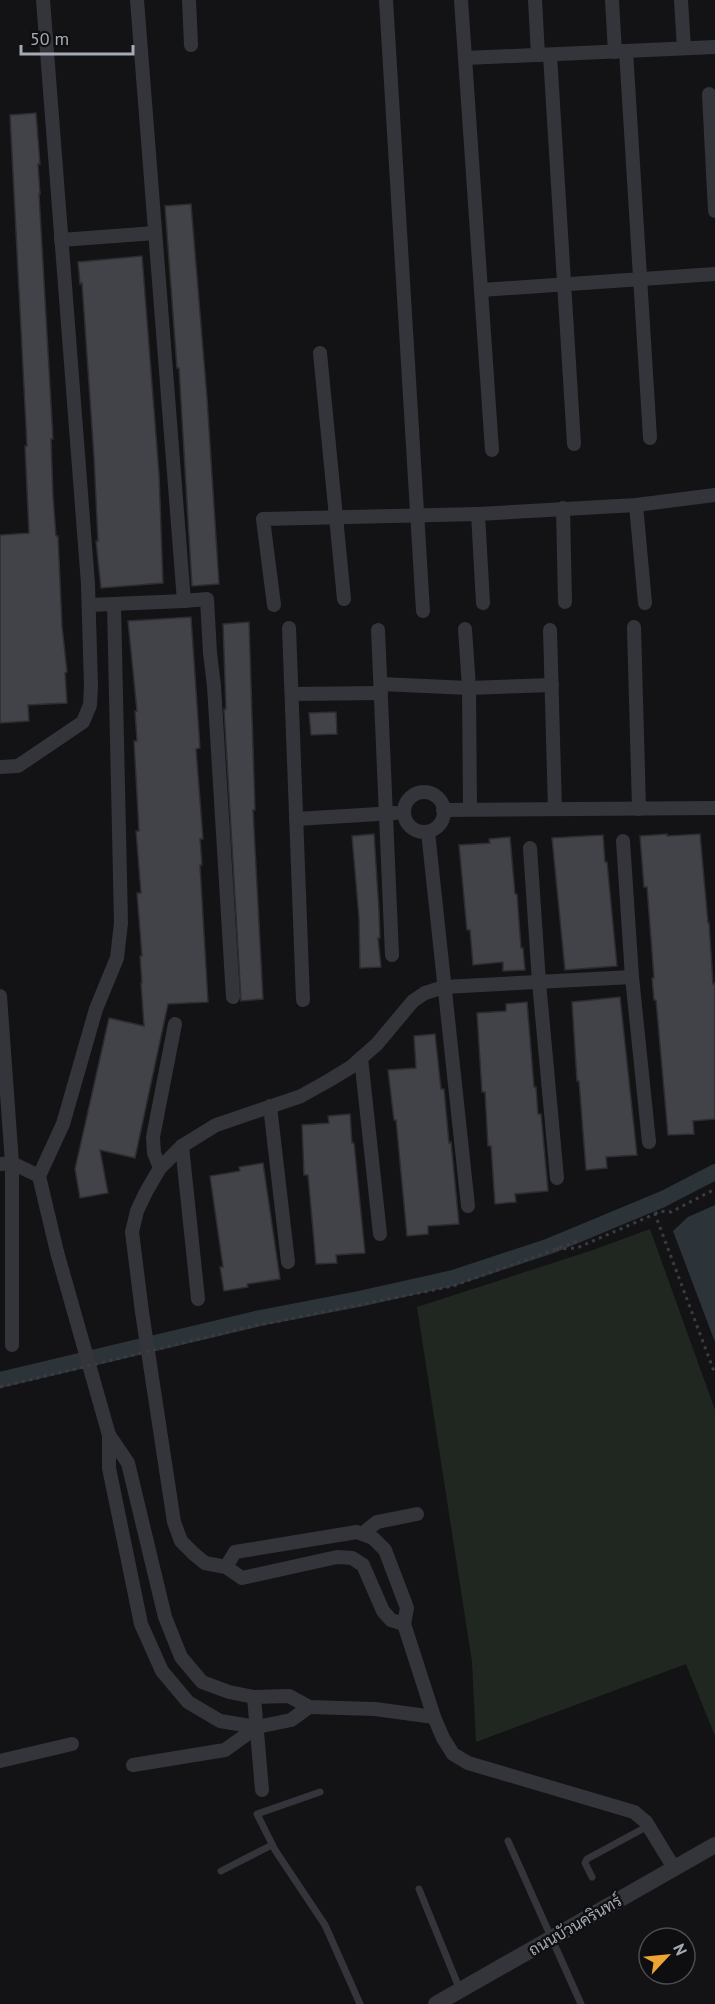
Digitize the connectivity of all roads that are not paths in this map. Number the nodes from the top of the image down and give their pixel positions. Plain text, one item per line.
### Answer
1 (43, 0) edge
2 (137, 0) edge
3 (189, 0) edge
4 (386, 0) edge
5 (461, 0) edge
6 (535, 0) edge
7 (612, 0) edge
8 (681, 0) edge
9 (191, 45) dead end
10 (715, 47) edge
11 (684, 48) junction
12 (621, 51) junction
13 (544, 55) junction
14 (466, 58) junction
15 (709, 94) dead end
16 (715, 212) edge
17 (155, 233) junction
18 (62, 240) junction
19 (715, 274) edge
20 (640, 279) junction
21 (564, 285) junction
22 (482, 290) junction
23 (320, 353) dead end
24 (650, 438) dead end
25 (574, 444) dead end
26 (492, 450) dead end
27 (715, 495) edge
28 (636, 505) junction
29 (563, 508) junction
30 (478, 514) junction
31 (417, 515) junction
32 (336, 517) junction
33 (344, 599) dead end
34 (184, 601) junction
35 (565, 602) dead end
36 (483, 603) dead end
37 (645, 603) dead end
38 (114, 604) junction
39 (89, 605) junction
40 (274, 605) dead end
41 (423, 611) dead end
42 (634, 627) dead end
43 (290, 628) dead end
44 (465, 628) dead end
45 (378, 630) dead end
46 (550, 630) dead end
47 (552, 685) junction
48 (469, 688) junction
49 (381, 689) junction
50 (292, 694) junction
51 (0, 767) edge
52 (715, 808) edge
53 (470, 809) junction
54 (555, 809) junction
55 (639, 809) junction
56 (444, 810) junction
57 (387, 813) junction
58 (404, 813) junction
59 (296, 819) junction
60 (428, 832) junction
61 (623, 841) dead end
62 (530, 848) dead end
63 (392, 955) dead end
64 (632, 977) junction
65 (539, 982) junction
66 (444, 987) junction
67 (0, 996) edge
68 (233, 997) dead end
69 (303, 1000) dead end
70 (175, 1024) dead end
71 (361, 1058) junction
72 (270, 1106) junction
73 (649, 1142) dead end
74 (182, 1146) junction
75 (6, 1163) edge
76 (160, 1168) junction
77 (39, 1176) junction
78 (557, 1178) dead end
79 (468, 1206) dead end
80 (380, 1234) dead end
81 (288, 1262) dead end
82 (198, 1299) dead end
83 (12, 1345) dead end
84 (109, 1435) junction
85 (417, 1514) dead end
86 (362, 1534) junction
87 (226, 1567) junction
88 (393, 1570) junction
89 (369, 1581) junction
90 (165, 1617) junction
91 (141, 1624) junction
92 (404, 1624) junction
93 (254, 1697) junction
94 (309, 1707) junction
95 (434, 1717) junction
96 (257, 1727) junction
97 (72, 1744) dead end
98 (0, 1761) edge
99 (133, 1765) dead end
100 (262, 1790) dead end
101 (320, 1792) dead end
102 (648, 1826) junction
103 (508, 1841) dead end
104 (272, 1845) junction
105 (715, 1845) edge
106 (674, 1868) junction
107 (220, 1871) dead end
108 (592, 1877) dead end
109 (419, 1889) dead end
110 (550, 1939) junction
111 (460, 1990) junction
112 (360, 2004) edge
113 (436, 2004) edge
114 (581, 2004) edge

1 - 18 street
2 - 17 street
3 - 9 street
4 - 31 street
5 - 14 street
6 - 13 street
7 - 12 street
8 - 11 street
10 - 11 street
11 - 12 street
12 - 13 street
12 - 20 street
13 - 14 street
13 - 21 street
14 - 22 street
15 - 16 street
17 - 18 street
17 - 34 street
18 - 39 street
19 - 20 street
20 - 21 street
20 - 24 street
21 - 22 street
21 - 25 street
22 - 26 street
23 - 32 street
27 - 28 street
28 - 29 street
28 - 37 street
29 - 30 street
29 - 35 street
30 - 31 street
30 - 36 street
31 - 32 street
31 - 41 street
32 - 33 street
32 - 40 street
34 - 38 street
34 - 68 street
38 - 39 street
38 - 77 street
39 - 51 street
42 - 55 street
43 - 50 street
44 - 48 street
45 - 49 street
46 - 47 street
47 - 48 street
47 - 54 street
48 - 49 street
48 - 53 street
49 - 50 street
49 - 57 street
50 - 59 street
52 - 55 street
53 - 54 street
53 - 56 street
54 - 55 street
56 - 58 street
56 - 60 street
57 - 58 street
57 - 59 street
57 - 63 street
58 - 60 street
59 - 69 street
60 - 66 street
61 - 64 street
62 - 65 street
64 - 65 street
64 - 73 street
65 - 66 street
65 - 78 street
66 - 71 street
66 - 79 street
67 - 75 street
70 - 76 street
71 - 72 street
71 - 80 street
72 - 74 street
72 - 81 street
74 - 76 street
74 - 82 street
75 - 77 street
75 - 83 street
76 - 87 street
77 - 84 street
84 - 90 street
84 - 91 street
85 - 86 street
86 - 87 street
86 - 88 street
87 - 89 street
88 - 89 street
88 - 92 street
89 - 92 street
90 - 91 street
90 - 93 street
91 - 96 street
92 - 95 street
93 - 94 street
93 - 96 street
94 - 95 street
94 - 96 street
95 - 102 street
96 - 99 street
96 - 100 street
97 - 98 street
101 - 104 lane
102 - 106 street
102 - 108 lane
103 - 110 lane
104 - 107 lane
104 - 112 lane
105 - 106 street, ถนนบัวนครินทร์
106 - 110 street, ถนนบัวนครินทร์
109 - 111 lane
110 - 111 street, ถนนบัวนครินทร์
110 - 114 lane
111 - 113 street, ถนนบัวนครินทร์

